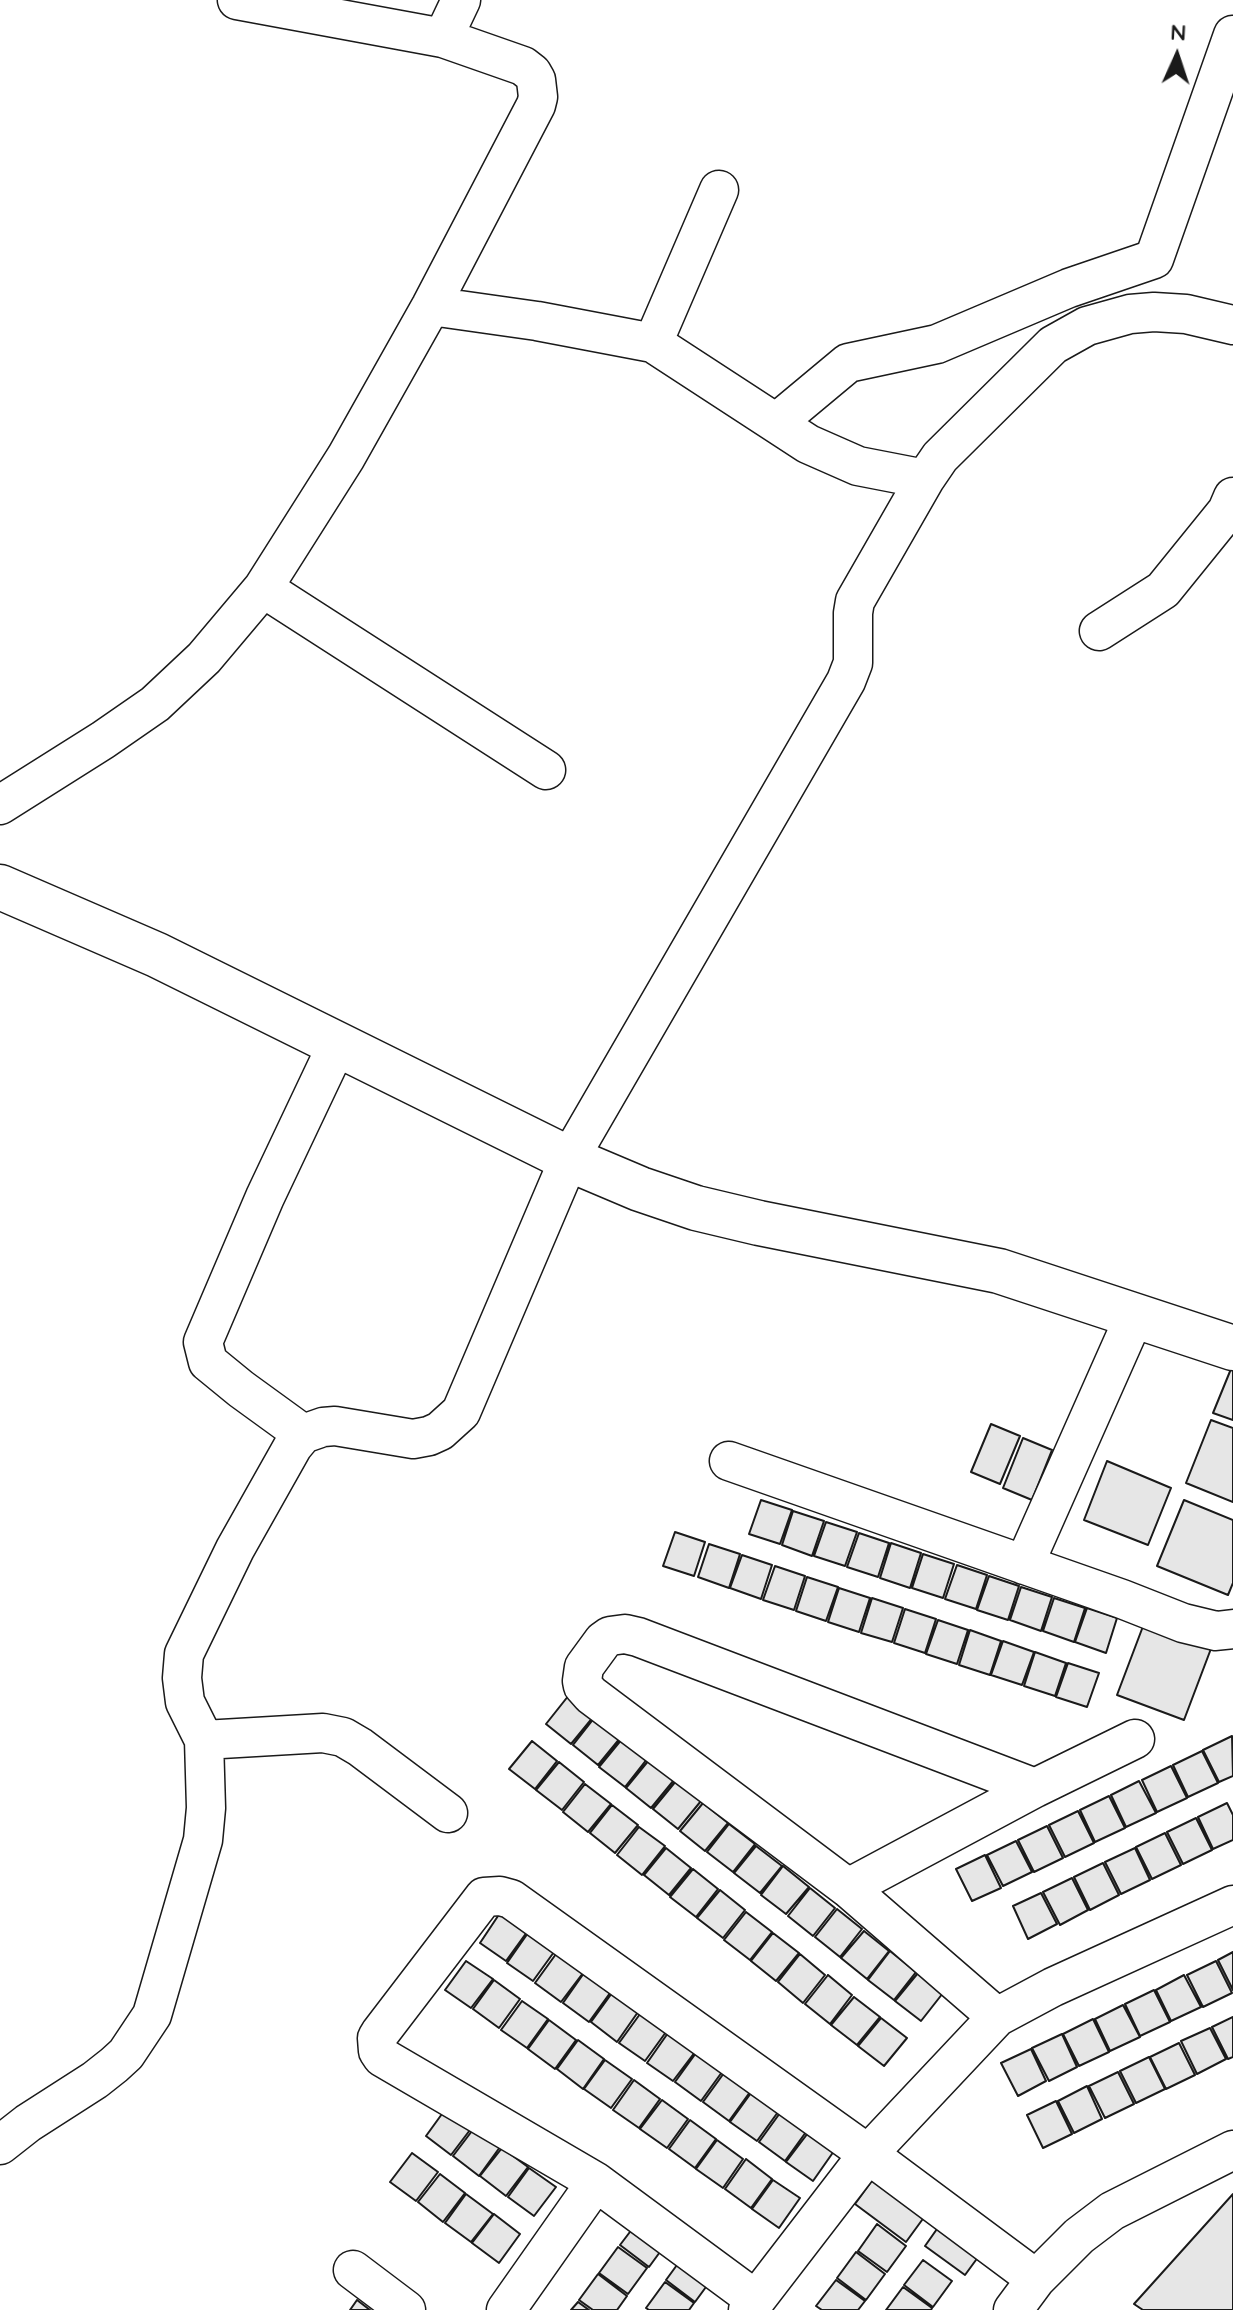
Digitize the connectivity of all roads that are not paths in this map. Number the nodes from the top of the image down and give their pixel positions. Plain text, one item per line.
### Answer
1 (237, 0) edge
2 (461, 0) edge
3 (1233, 35) edge
4 (443, 38) junction
5 (719, 190) dead end
6 (1154, 259) junction
7 (431, 306) junction
8 (1154, 312) junction
9 (1233, 325) edge
10 (653, 343) junction
11 (776, 423) junction
12 (925, 479) junction
13 (1233, 497) edge
14 (263, 588) junction
15 (1099, 631) dead end
16 (546, 770) dead end
17 (0, 805) edge
18 (0, 887) edge
19 (337, 1045) junction
20 (569, 1159) junction
21 (1135, 1315) junction
22 (1233, 1348) edge
23 (303, 1434) junction
24 (729, 1461) dead end
25 (1024, 1565) junction
26 (1233, 1629) edge
27 (1135, 1739) dead end
28 (204, 1740) junction
29 (1035, 1788) junction
30 (448, 1813) dead end
31 (848, 1888) junction
32 (1233, 1905) edge
33 (997, 2017) junction
34 (0, 2145) edge
35 (1233, 2150) edge
36 (868, 2154) junction
37 (596, 2182) junction
38 (353, 2270) dead end
39 (1036, 2279) junction
40 (752, 2305) edge
41 (406, 2310) edge
42 (506, 2310) edge
43 (1013, 2310) edge

1 - 4 street
2 - 4 street
3 - 6 street
4 - 7 street
5 - 10 street
6 - 8 street
6 - 11 street
7 - 10 street
7 - 14 street
8 - 9 street
8 - 12 street
10 - 11 street
11 - 12 street
12 - 20 street
13 - 15 street
14 - 16 street
14 - 17 street
18 - 19 street
19 - 20 street
19 - 23 street
20 - 21 street
20 - 23 street
21 - 22 street
21 - 25 street
23 - 28 street
24 - 25 street
25 - 26 street
27 - 29 street
28 - 30 street
28 - 34 street
29 - 31 street
29 - 31 street
31 - 33 street
32 - 33 street
33 - 36 street
35 - 39 street
36 - 37 street
36 - 39 street
36 - 40 street
37 - 40 street
37 - 42 street
38 - 41 street
39 - 43 street

